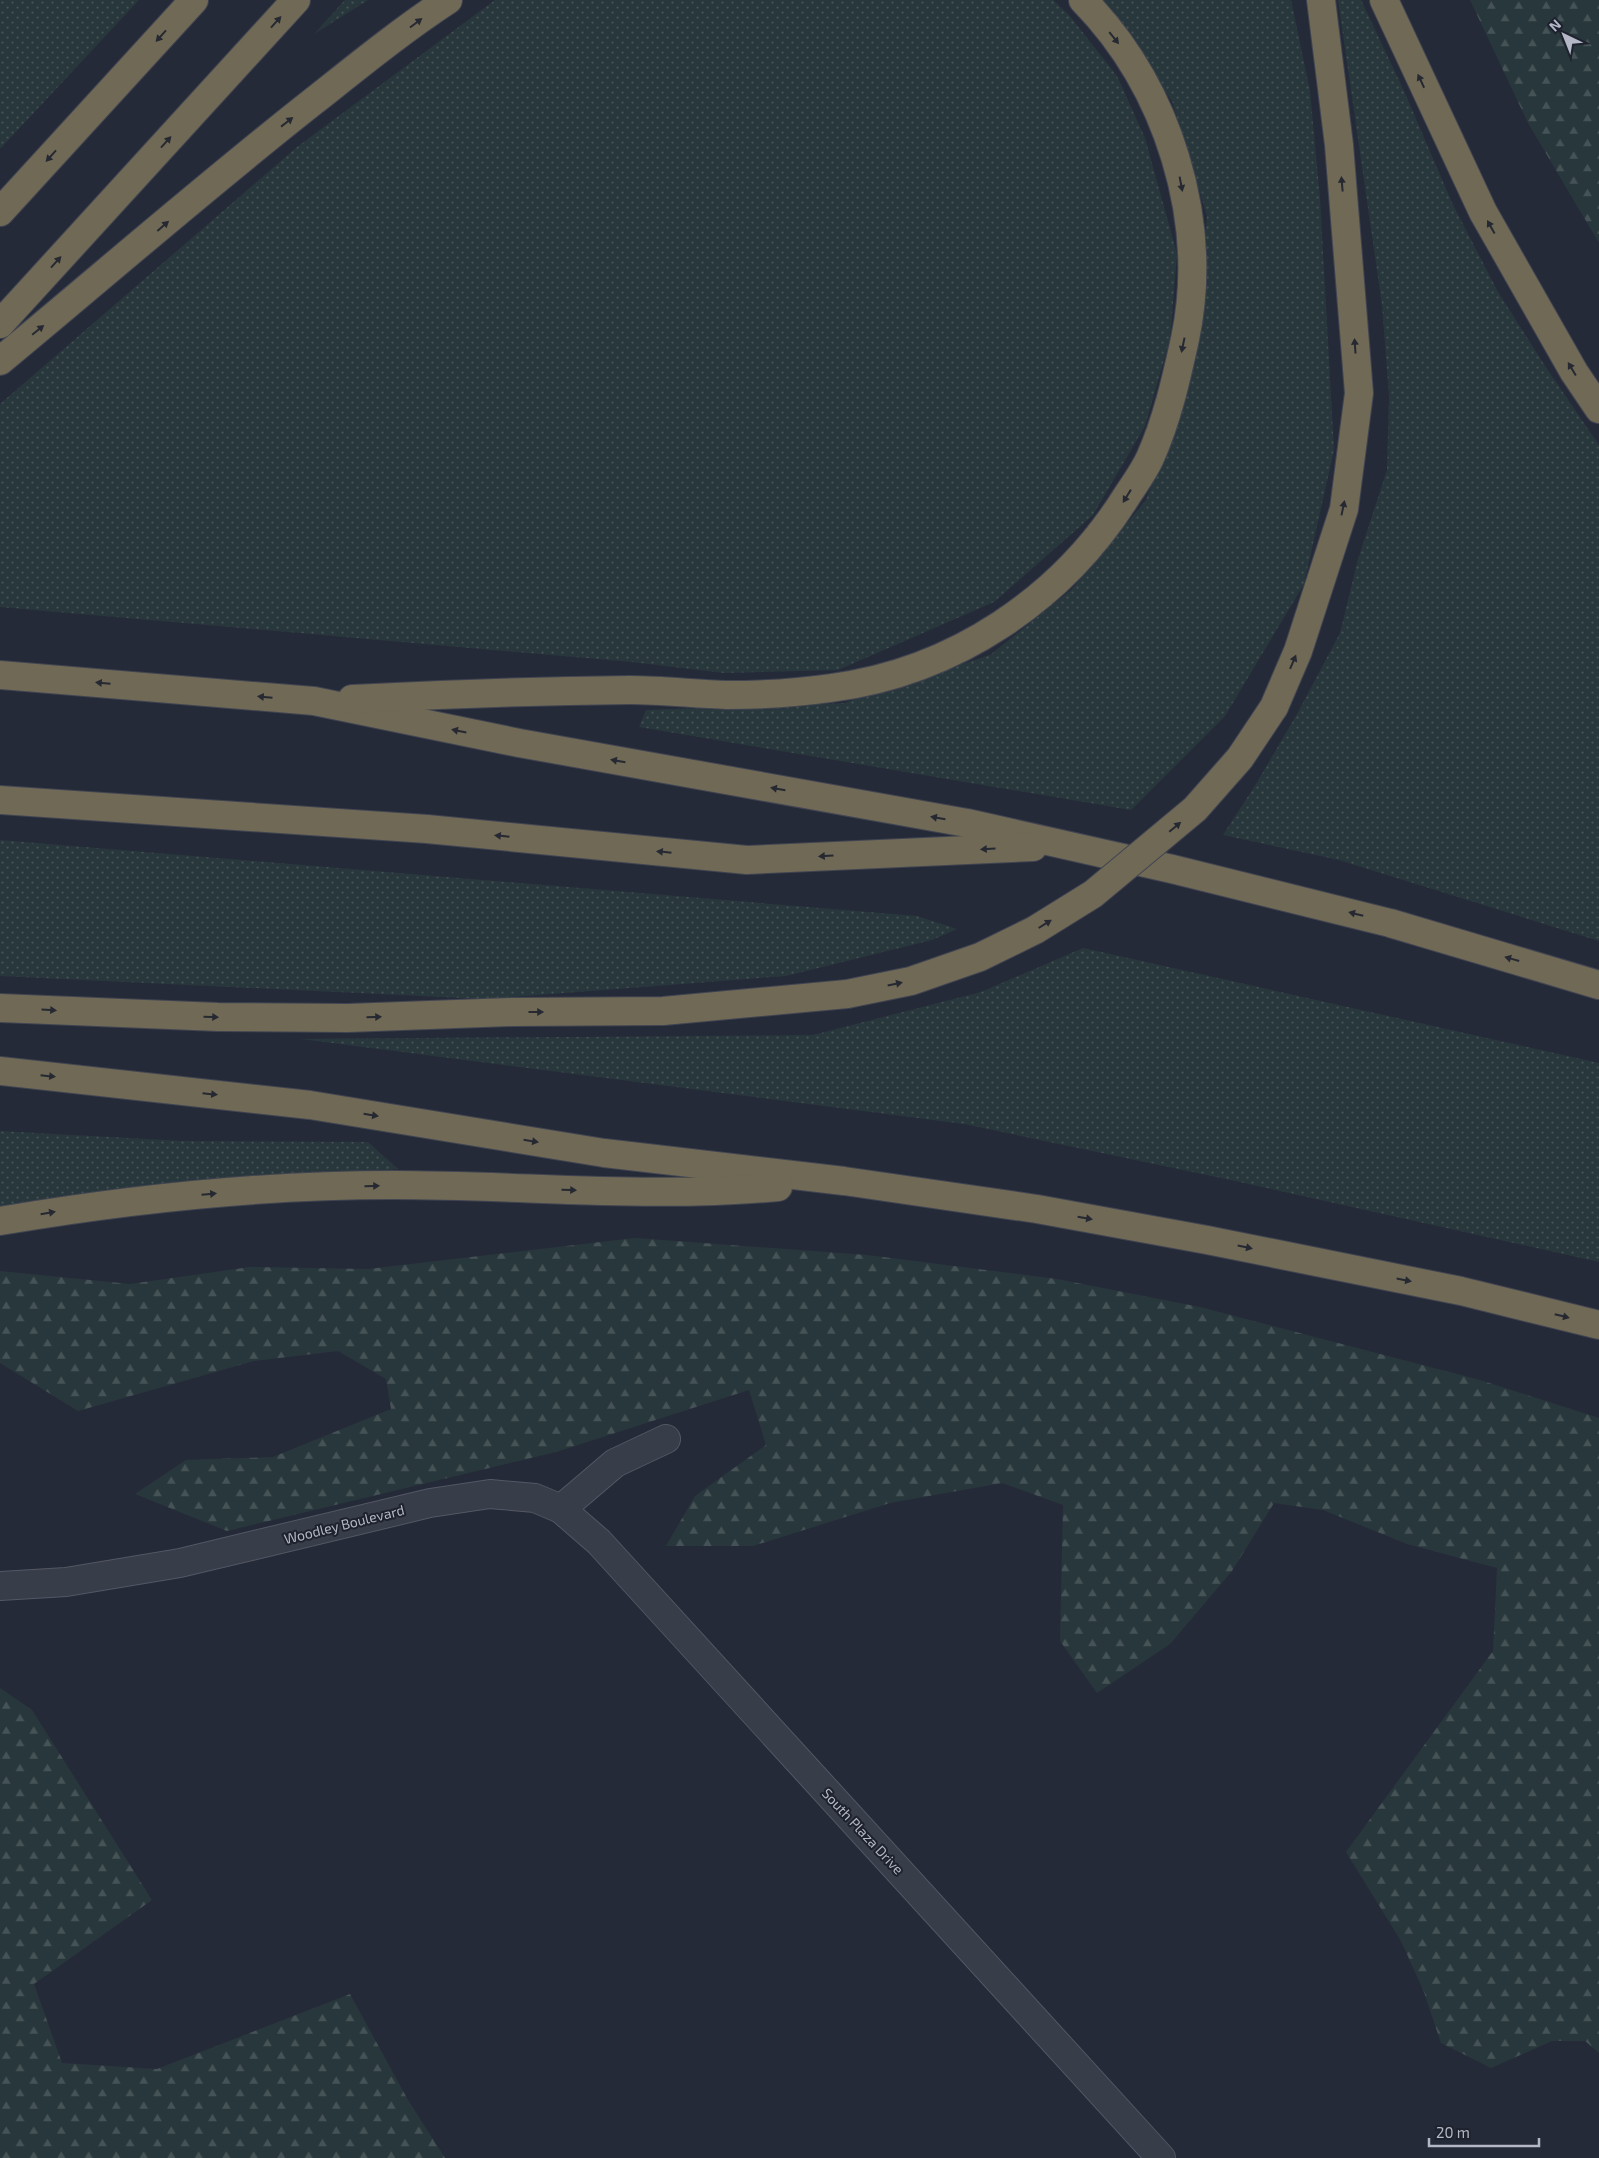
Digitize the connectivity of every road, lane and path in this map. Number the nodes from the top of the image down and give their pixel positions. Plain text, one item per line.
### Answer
1 (194, 0) edge
2 (296, 0) edge
3 (448, 0) edge
4 (1083, 0) edge
5 (1321, 0) edge
6 (1384, 0) edge
7 (0, 212) edge
8 (0, 324) edge
9 (0, 361) edge
10 (1599, 409) edge
11 (0, 675) edge
12 (314, 701) junction
13 (0, 800) edge
14 (1072, 846) junction
15 (1599, 985) edge
16 (0, 1008) edge
17 (0, 1071) edge
18 (844, 1181) junction
19 (0, 1221) edge
20 (1599, 1325) edge
21 (666, 1439) dead end
22 (561, 1509) junction
23 (0, 1586) edge
24 (1161, 2158) edge

1 -> 7 highway
8 -> 2 highway
9 -> 3 highway
4 -> 12 highway
16 -> 5 highway, bridge
10 -> 6 highway
12 -> 11 highway
14 -> 12 highway
14 -> 13 highway
15 -> 14 highway
17 -> 18 highway
19 -> 18 highway
18 -> 20 highway
21 - 22 street
22 - 23 street, Woodley Boulevard
22 - 24 street, South Plaza Drive

